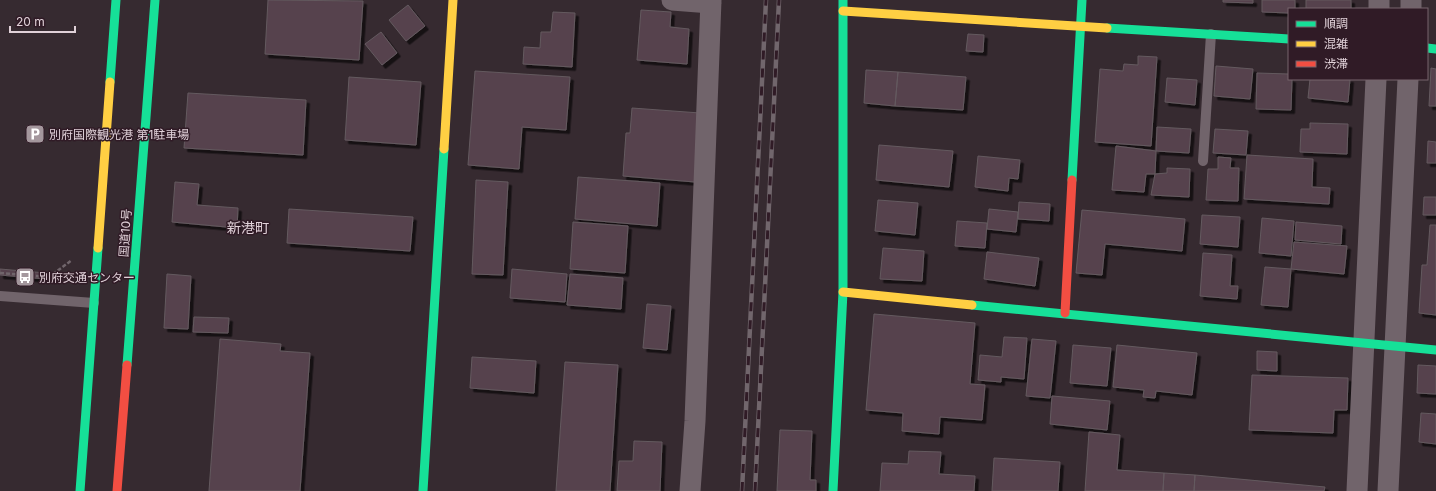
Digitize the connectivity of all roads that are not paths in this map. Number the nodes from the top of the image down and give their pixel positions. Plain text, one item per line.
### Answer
1 (116, 0) edge
2 (155, 0) edge
3 (453, 0) edge
4 (672, 0) edge
5 (843, 0) edge
6 (1082, 0) edge
7 (711, 1) edge
8 (843, 10) junction
9 (1080, 26) junction
10 (1211, 34) junction
11 (1288, 39) edge
12 (1376, 80) edge
13 (1408, 80) edge
14 (1203, 161) dead end
15 (843, 292) junction
16 (0, 296) edge
17 (94, 303) junction
18 (1065, 313) junction
19 (1363, 343) junction
20 (1395, 346) junction
21 (1436, 350) edge
22 (80, 491) edge
23 (117, 491) edge
24 (423, 491) edge
25 (690, 491) edge
26 (833, 491) edge
27 (1357, 491) edge
28 (1388, 491) edge

1 - 17 main road
2 - 23 main road, 国道10号
3 - 24 main road
4 - 7 street
5 - 8 main road
6 - 9 main road
7 - 25 street
8 - 9 main road
8 - 15 main road
9 - 10 main road
9 - 18 main road
10 - 11 main road
10 - 14 lane
12 - 19 street
13 - 20 street
15 - 18 main road
15 - 26 main road
16 - 17 lane
17 - 22 main road
18 - 19 main road
19 - 20 main road
19 - 27 street
20 - 21 main road
20 - 28 street

